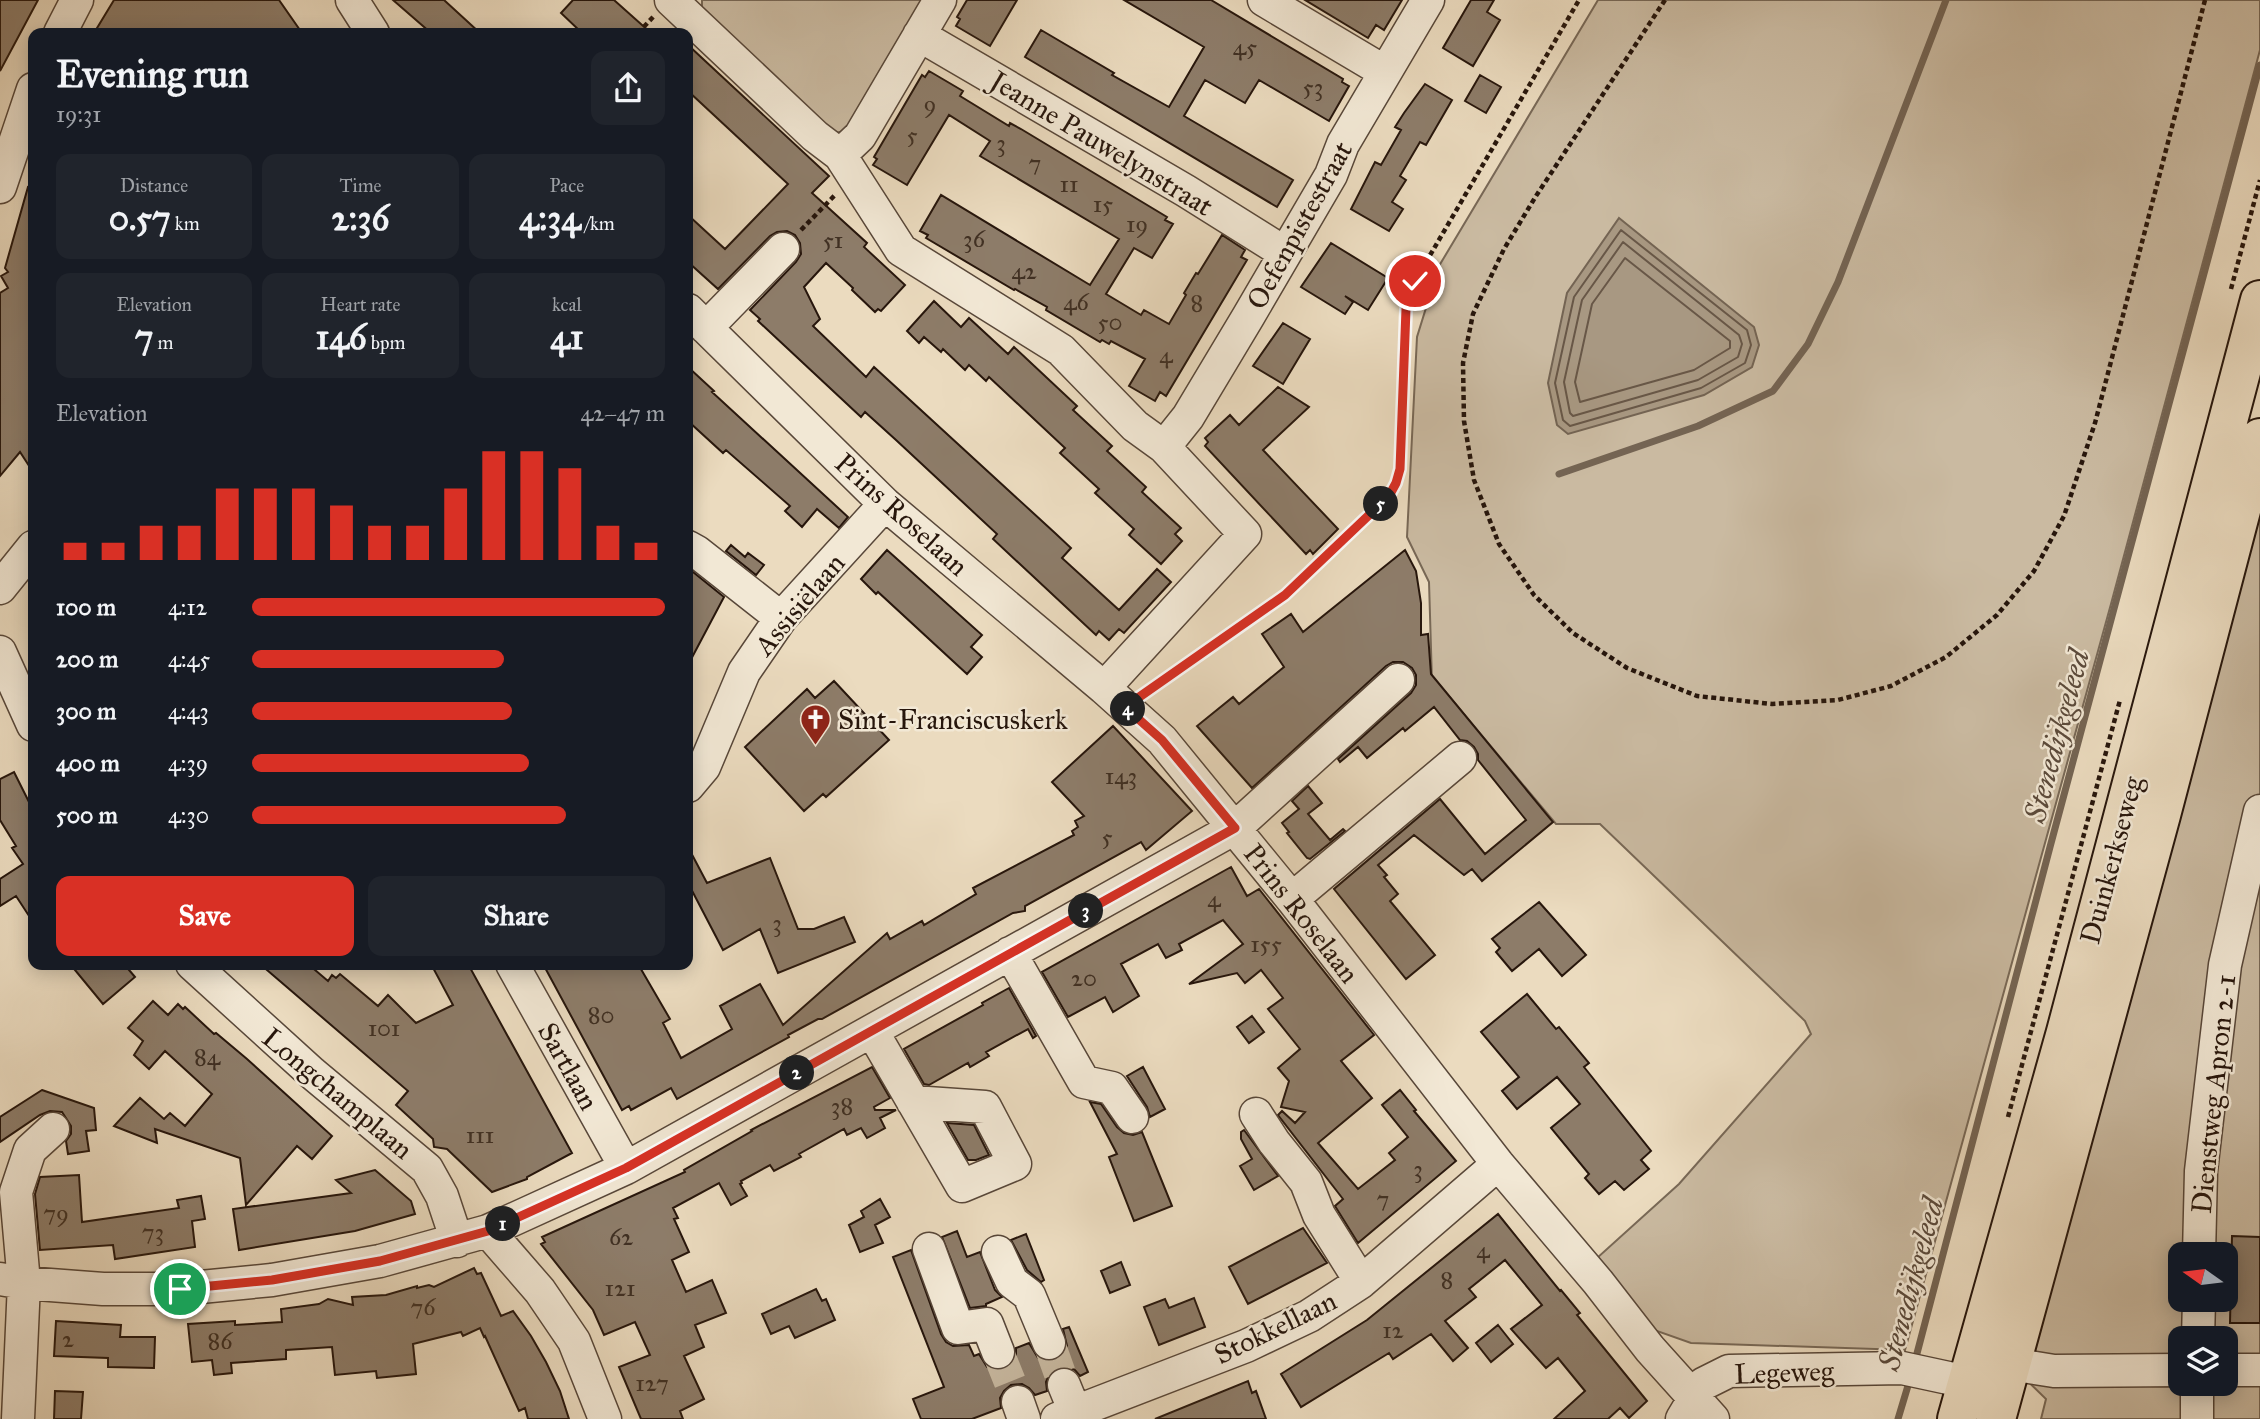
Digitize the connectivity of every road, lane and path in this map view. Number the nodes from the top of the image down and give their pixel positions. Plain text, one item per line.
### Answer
1 (77, 0) edge
2 (352, 0) edge
3 (671, 0) edge
4 (940, 0) edge
5 (1264, 0) edge
6 (1429, 0) edge
7 (1579, 0) edge
8 (1665, 0) edge
9 (2205, 0) edge
10 (63, 28) edge
11 (370, 28) edge
12 (919, 35) junction
13 (1385, 72) junction
14 (28, 104) edge
15 (847, 165) junction
16 (2260, 180) edge
17 (0, 187) edge
18 (783, 249) joint
19 (1285, 253) junction
20 (2244, 301) edge
21 (697, 319) edge
22 (2260, 438) edge
23 (1164, 447) junction
24 (885, 504) junction
25 (693, 550) edge
26 (28, 553) edge
27 (0, 588) edge
28 (781, 618) junction
29 (0, 652) edge
30 (1398, 680) dead end
31 (2123, 691) dead end
32 (1115, 697) junction
33 (28, 714) edge
34 (1460, 758) dead end
35 (693, 780) edge
36 (2260, 811) edge
37 (1235, 828) junction
38 (1292, 899) junction
39 (1010, 953) junction
40 (199, 970) edge
41 (515, 970) edge
42 (872, 1031) junction
43 (913, 1102) dead end
44 (1256, 1114) dead end
45 (1132, 1117) dead end
46 (2007, 1120) dead end
47 (53, 1129) dead end
48 (1499, 1164) junction
49 (626, 1168) junction
50 (488, 1231) junction
51 (457, 1241) junction
52 (2199, 1242) edge
53 (929, 1249) dead end
54 (998, 1252) dead end
55 (12, 1281) edge
56 (1360, 1282) junction
57 (1049, 1343) tunnel mouth
58 (998, 1352) tunnel mouth
59 (2010, 1364) junction
60 (2168, 1370) edge
61 (2238, 1370) edge
62 (2260, 1370) edge
63 (1950, 1378) junction
64 (2197, 1396) edge
65 (1065, 1405) edge
66 (1696, 1412) edge
67 (18, 1419) edge
68 (605, 1419) edge
69 (1957, 1419) edge
70 (1996, 1419) edge
71 (2197, 1419) edge

1 - 10 street
2 - 11 street
3 - 15 street
4 - 12 street
5 - 13 street
6 - 13 street, Oefenpistestraat
7 - 32 path
8 - 9 path
12 - 15 street
12 - 19 street, Jeanne Pauwelynstraat
13 - 19 street, Oefenpistestraat
14 - 17 street
15 - 18 path
15 - 23 street
16 - 20 path
18 - 21 street
19 - 23 street, Oefenpistestraat
20 - 63 main road, Duinkerkseweg
21 - 24 street, Prins Roselaan
22 - 59 main road, Duinkerkseweg
23 - 32 street
24 - 28 street, Assisiëlaan
24 - 32 street, Prins Roselaan
25 - 28 street
26 - 27 street
28 - 35 street, Assisiëlaan
29 - 33 street
30 - 37 street
31 - 46 path
32 - 37 street, Prins Roselaan
34 - 38 street
36 - 52 street, Dienstweg Apron 2-1
37 - 38 street, Prins Roselaan
37 - 39 street
38 - 48 street, Prins Roselaan
39 - 42 street
39 - 45 street
40 - 51 street, Longchamplaan
41 - 49 street, Sartlaan
42 - 43 street
42 - 49 street
44 - 56 street
47 - 55 street
48 - 56 street, Stokkellaan
48 - 66 street, Prins Roselaan
49 - 50 street
50 - 51 street
50 - 68 street
51 - 55 street
53 - 58 street
54 - 57 street
55 - 67 street
56 - 65 street, Stokkellaan
59 - 60 street
59 - 63 main road
59 - 70 main road, Duinkerkseweg
61 - 62 street
63 - 66 street, Legeweg
63 - 69 main road, Duinkerkseweg
64 - 71 street

